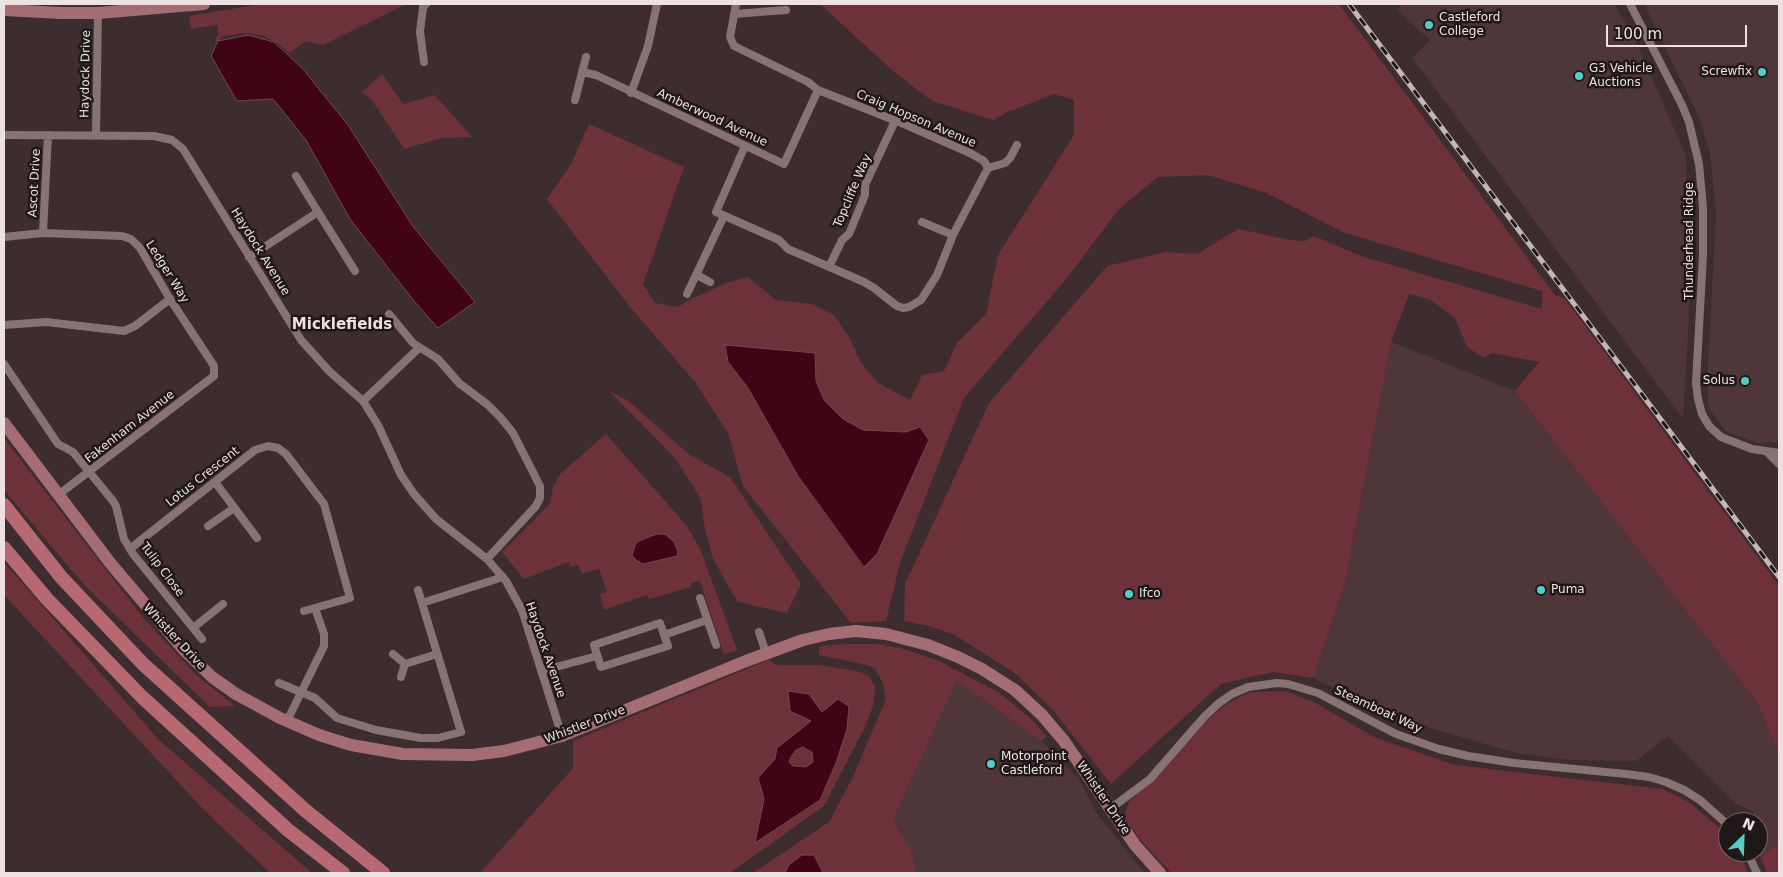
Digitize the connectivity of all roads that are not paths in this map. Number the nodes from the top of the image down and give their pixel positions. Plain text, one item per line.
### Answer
1 (204, 4) edge
2 (426, 4) edge
3 (657, 4) edge
4 (736, 4) edge
5 (1630, 4) edge
6 (4, 10) edge
7 (786, 10) dead end
8 (98, 13) junction
9 (734, 14) junction
10 (586, 57) dead end
11 (424, 62) dead end
12 (582, 72) junction
13 (818, 90) junction
14 (631, 93) junction
15 (575, 100) dead end
16 (895, 121) junction
17 (4, 135) edge
18 (48, 135) junction
19 (96, 135) junction
20 (1017, 145) dead end
21 (745, 146) junction
22 (988, 168) junction
23 (296, 176) dead end
24 (318, 212) junction
25 (724, 216) junction
26 (922, 222) dead end
27 (44, 233) junction
28 (953, 235) junction
29 (4, 237) edge
30 (249, 257) junction
31 (829, 267) junction
32 (355, 271) dead end
33 (697, 275) junction
34 (710, 282) dead end
35 (687, 294) dead end
36 (170, 299) junction
37 (389, 314) dead end
38 (4, 325) edge
39 (419, 348) junction
40 (4, 364) edge
41 (214, 376) joint
42 (363, 401) junction
43 (4, 423) edge
44 (1767, 452) junction
45 (1779, 453) edge
46 (1779, 464) edge
47 (90, 472) junction
48 (215, 482) junction
49 (58, 495) junction
50 (4, 505) edge
51 (234, 508) junction
52 (208, 526) dead end
53 (257, 538) dead end
54 (4, 548) edge
55 (131, 548) junction
56 (488, 560) junction
57 (503, 577) junction
58 (418, 590) dead end
59 (700, 598) dead end
60 (422, 603) junction
61 (223, 604) dead end
62 (316, 608) junction
63 (304, 611) dead end
64 (707, 620) junction
65 (193, 628) junction
66 (759, 632) dead end
67 (664, 635) junction
68 (202, 639) dead end
69 (716, 645) dead end
70 (766, 653) junction
71 (393, 654) dead end
72 (437, 654) junction
73 (597, 656) junction
74 (405, 664) junction
75 (541, 671) junction
76 (401, 677) dead end
77 (279, 683) dead end
78 (302, 692) junction
79 (287, 721) junction
80 (562, 736) junction
81 (1110, 809) junction
82 (1718, 816) edge
83 (344, 873) edge
84 (382, 873) edge
85 (1160, 873) edge

1 - 8 main road
2 - 11 street
3 - 14 street
4 - 9 street, Craig Hopson Avenue
5 - 44 street, Thunderhead Ridge
6 - 8 main road
7 - 9 street
8 - 19 street, Haydock Drive
9 - 13 street, Craig Hopson Avenue
10 - 12 street
12 - 14 street, Amberwood Avenue
12 - 15 street
13 - 16 street, Craig Hopson Avenue
13 - 21 street, Amberwood Avenue
14 - 21 street, Amberwood Avenue
16 - 22 street, Craig Hopson Avenue
16 - 31 street, Topcliffe Way
17 - 18 street, Haydock Avenue
18 - 19 street, Haydock Avenue
18 - 27 street, Ascot Drive
19 - 30 street, Haydock Avenue
20 - 22 street
21 - 25 street
22 - 28 street
23 - 24 street
24 - 30 street
24 - 32 street
25 - 31 street
25 - 33 street
26 - 28 street
27 - 29 street, Ledger Way
27 - 36 street, Ledger Way
28 - 31 street
30 - 42 street, Haydock Avenue
33 - 34 street
33 - 35 street
36 - 38 street
36 - 41 street, Ledger Way
37 - 39 street
39 - 42 street
39 - 56 street
40 - 47 street
41 - 47 street, Fakenham Avenue
42 - 56 street, Haydock Avenue
43 - 49 main road, Whistler Drive
44 - 45 street, Thunderhead Ridge
44 - 46 street
47 - 49 street, Fakenham Avenue
47 - 55 street, Tulip Close
48 - 51 street
48 - 55 street, Lotus Crescent
48 - 62 street, Lotus Crescent
49 - 79 main road, Whistler Drive
50 - 84 highway
51 - 52 street
51 - 53 street
54 - 83 highway
55 - 65 street, Tulip Close
56 - 57 street, Haydock Avenue
57 - 60 street
57 - 75 street, Haydock Avenue
58 - 60 street
59 - 64 street
60 - 72 street
61 - 65 street
62 - 63 street
62 - 78 street
64 - 67 street
64 - 69 street
65 - 68 street, Tulip Close
66 - 70 street
67 - 73 street
67 - 73 street
70 - 80 main road, Whistler Drive
70 - 81 main road, Whistler Drive
71 - 74 street
72 - 74 street
72 - 78 street
73 - 75 street
74 - 76 street
75 - 80 street, Haydock Avenue
77 - 78 street
78 - 79 street
79 - 80 main road, Whistler Drive
81 - 82 street, Steamboat Way
81 - 85 main road, Whistler Drive

